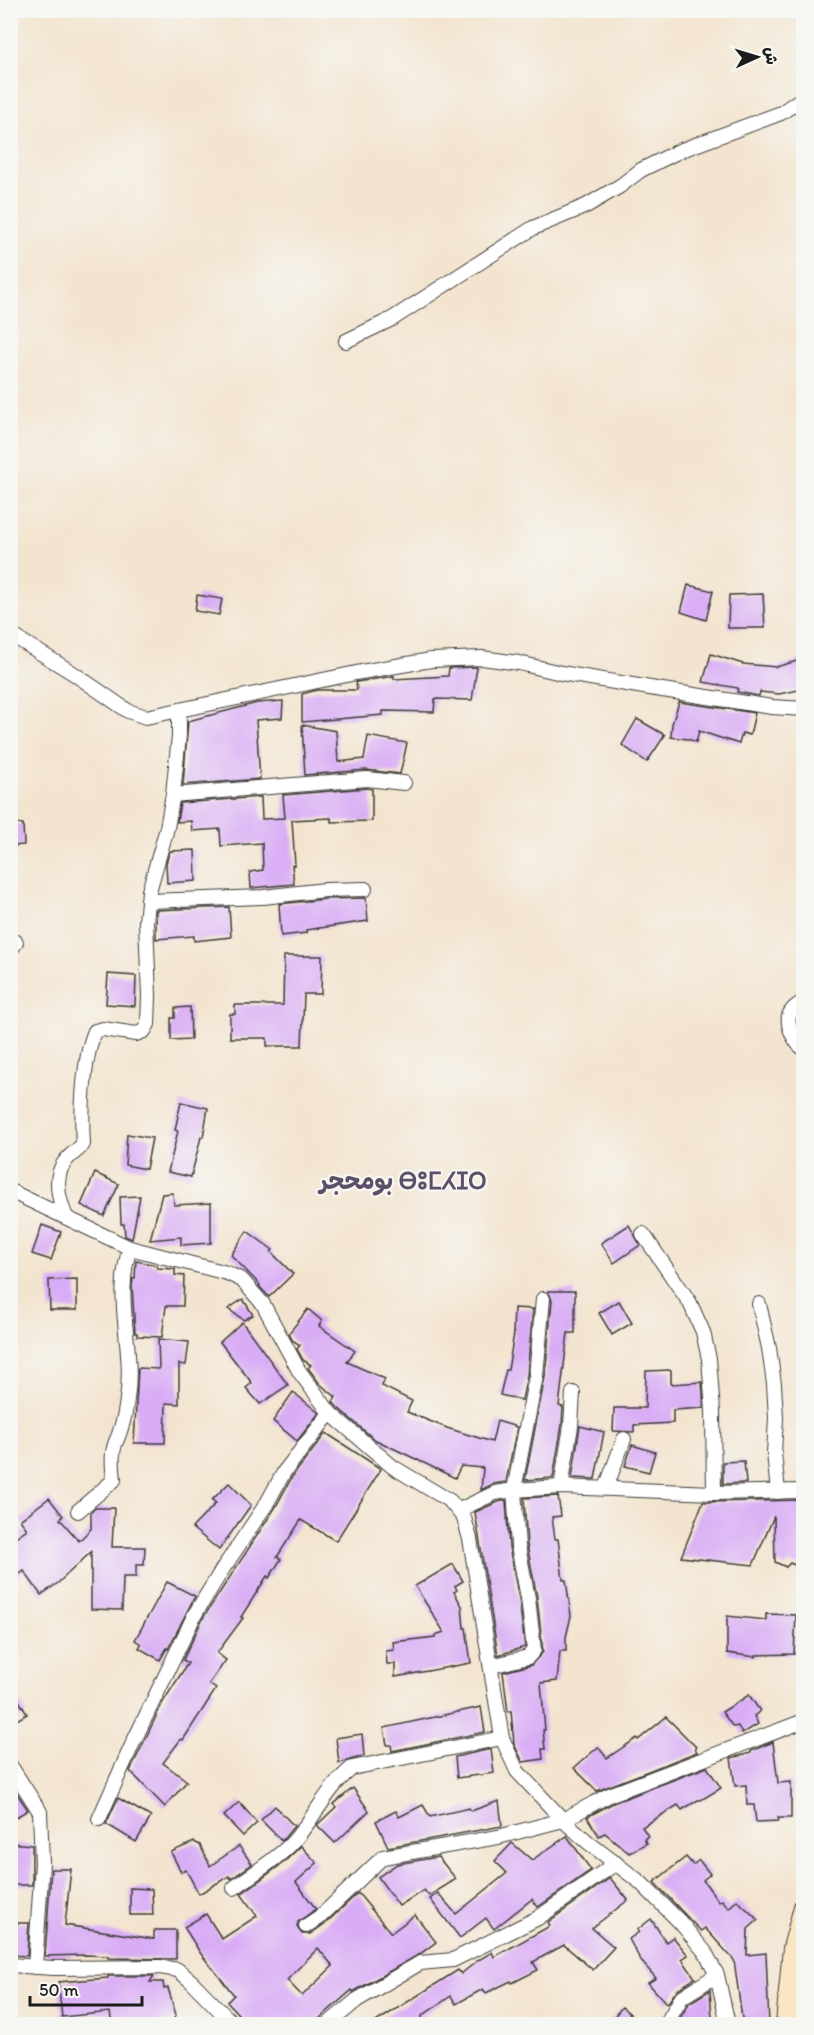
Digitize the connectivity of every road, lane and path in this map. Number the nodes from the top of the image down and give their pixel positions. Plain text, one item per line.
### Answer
1 (804, 97) edge
2 (346, 341) dead end
3 (10, 634) edge
4 (804, 709) edge
5 (179, 711) junction
6 (404, 783) dead end
7 (173, 795) junction
8 (365, 889) dead end
9 (148, 901) junction
10 (804, 1001) edge
11 (804, 1049) edge
12 (10, 1191) edge
13 (66, 1217) junction
14 (643, 1234) dead end
15 (130, 1248) junction
16 (543, 1299) dead end
17 (759, 1304) dead end
18 (573, 1393) dead end
19 (330, 1413) junction
20 (624, 1438) dead end
21 (561, 1487) junction
22 (606, 1488) junction
23 (514, 1490) junction
24 (804, 1491) edge
25 (778, 1492) junction
26 (714, 1493) junction
27 (459, 1510) junction
28 (78, 1511) dead end
29 (492, 1666) junction
30 (804, 1721) edge
31 (502, 1738) junction
32 (10, 1766) edge
33 (99, 1819) dead end
34 (563, 1820) junction
35 (616, 1863) junction
36 (234, 1888) dead end
37 (804, 1907) edge
38 (306, 1926) dead end
39 (10, 1965) edge
40 (35, 1967) junction
41 (717, 1976) junction
42 (233, 2025) edge
43 (328, 2025) edge
44 (666, 2025) edge
45 (728, 2025) edge
46 (786, 2025) edge

1 - 2 street
3 - 5 street
4 - 5 street
5 - 7 street
6 - 7 street
7 - 9 street
8 - 9 street
9 - 13 street
10 - 11 street
12 - 13 street
13 - 15 street
14 - 26 street
15 - 19 street
15 - 28 street
16 - 23 street
17 - 25 street
18 - 21 street
19 - 27 street
19 - 33 street
20 - 22 street
21 - 22 street
21 - 23 street
22 - 26 street
23 - 27 street
23 - 29 street
24 - 25 street
25 - 26 street
27 - 29 street
29 - 31 street
30 - 34 street
31 - 34 street
31 - 36 street
32 - 40 street
34 - 35 street
34 - 38 street
35 - 41 street
35 - 43 street
37 - 46 street
39 - 40 street
40 - 42 street
41 - 44 street
41 - 45 street

